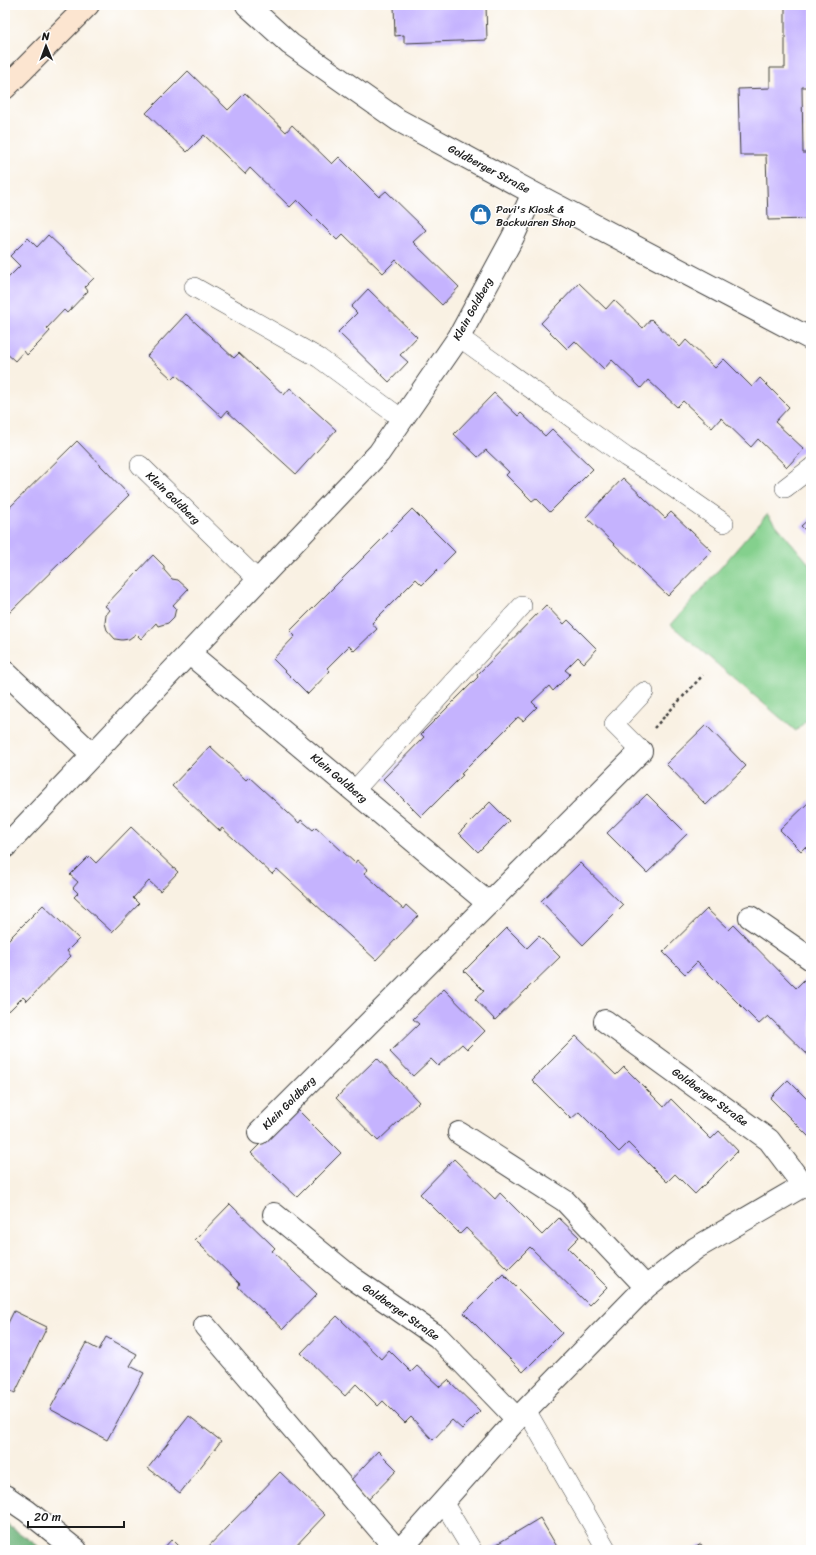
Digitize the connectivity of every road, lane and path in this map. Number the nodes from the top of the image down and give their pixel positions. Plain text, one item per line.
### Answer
1 (88, 5) edge
2 (247, 5) edge
3 (5, 88) edge
4 (533, 193) junction
5 (194, 287) dead end
6 (459, 337) junction
7 (811, 340) edge
8 (402, 419) junction
9 (140, 465) dead end
10 (811, 468) edge
11 (785, 488) dead end
12 (724, 523) dead end
13 (258, 580) junction
14 (522, 606) dead end
15 (189, 653) junction
16 (5, 672) edge
17 (703, 675) dead end
18 (644, 692) dead end
19 (641, 751) junction
20 (93, 755) junction
21 (354, 791) junction
22 (5, 848) edge
23 (488, 903) junction
24 (750, 917) dead end
25 (811, 958) edge
26 (605, 1021) dead end
27 (259, 1133) dead end
28 (459, 1133) dead end
29 (807, 1183) edge
30 (274, 1214) dead end
31 (646, 1287) junction
32 (204, 1326) dead end
33 (522, 1415) junction
34 (5, 1496) edge
35 (443, 1502) junction
36 (76, 1550) edge
37 (399, 1550) edge
38 (472, 1550) edge
39 (607, 1550) edge

1 - 3 main road
2 - 4 street, Goldberger Straße
4 - 6 street, Klein Goldberg
4 - 7 street, Goldberger Straße
5 - 8 lane
6 - 8 street, Klein Goldberg
6 - 12 lane
8 - 13 street, Klein Goldberg
9 - 13 lane, Klein Goldberg
10 - 11 lane
13 - 15 street, Klein Goldberg
14 - 21 lane
15 - 20 street, Klein Goldberg
15 - 21 street, Klein Goldberg
16 - 20 street
17 - 19 path
18 - 19 lane
19 - 23 street, Klein Goldberg
20 - 22 street, Klein Goldberg
21 - 23 street, Klein Goldberg
23 - 27 street, Klein Goldberg
24 - 25 street
26 - 29 street, Goldberger Straße
28 - 31 street
29 - 31 street, Goldberger Straße
30 - 33 street, Goldberger Straße
31 - 33 street, Goldberger Straße
32 - 37 street, Goldberger Straße
33 - 35 street, Goldberger Straße
33 - 39 lane
34 - 36 street
35 - 37 street, Goldberger Straße
35 - 38 lane

